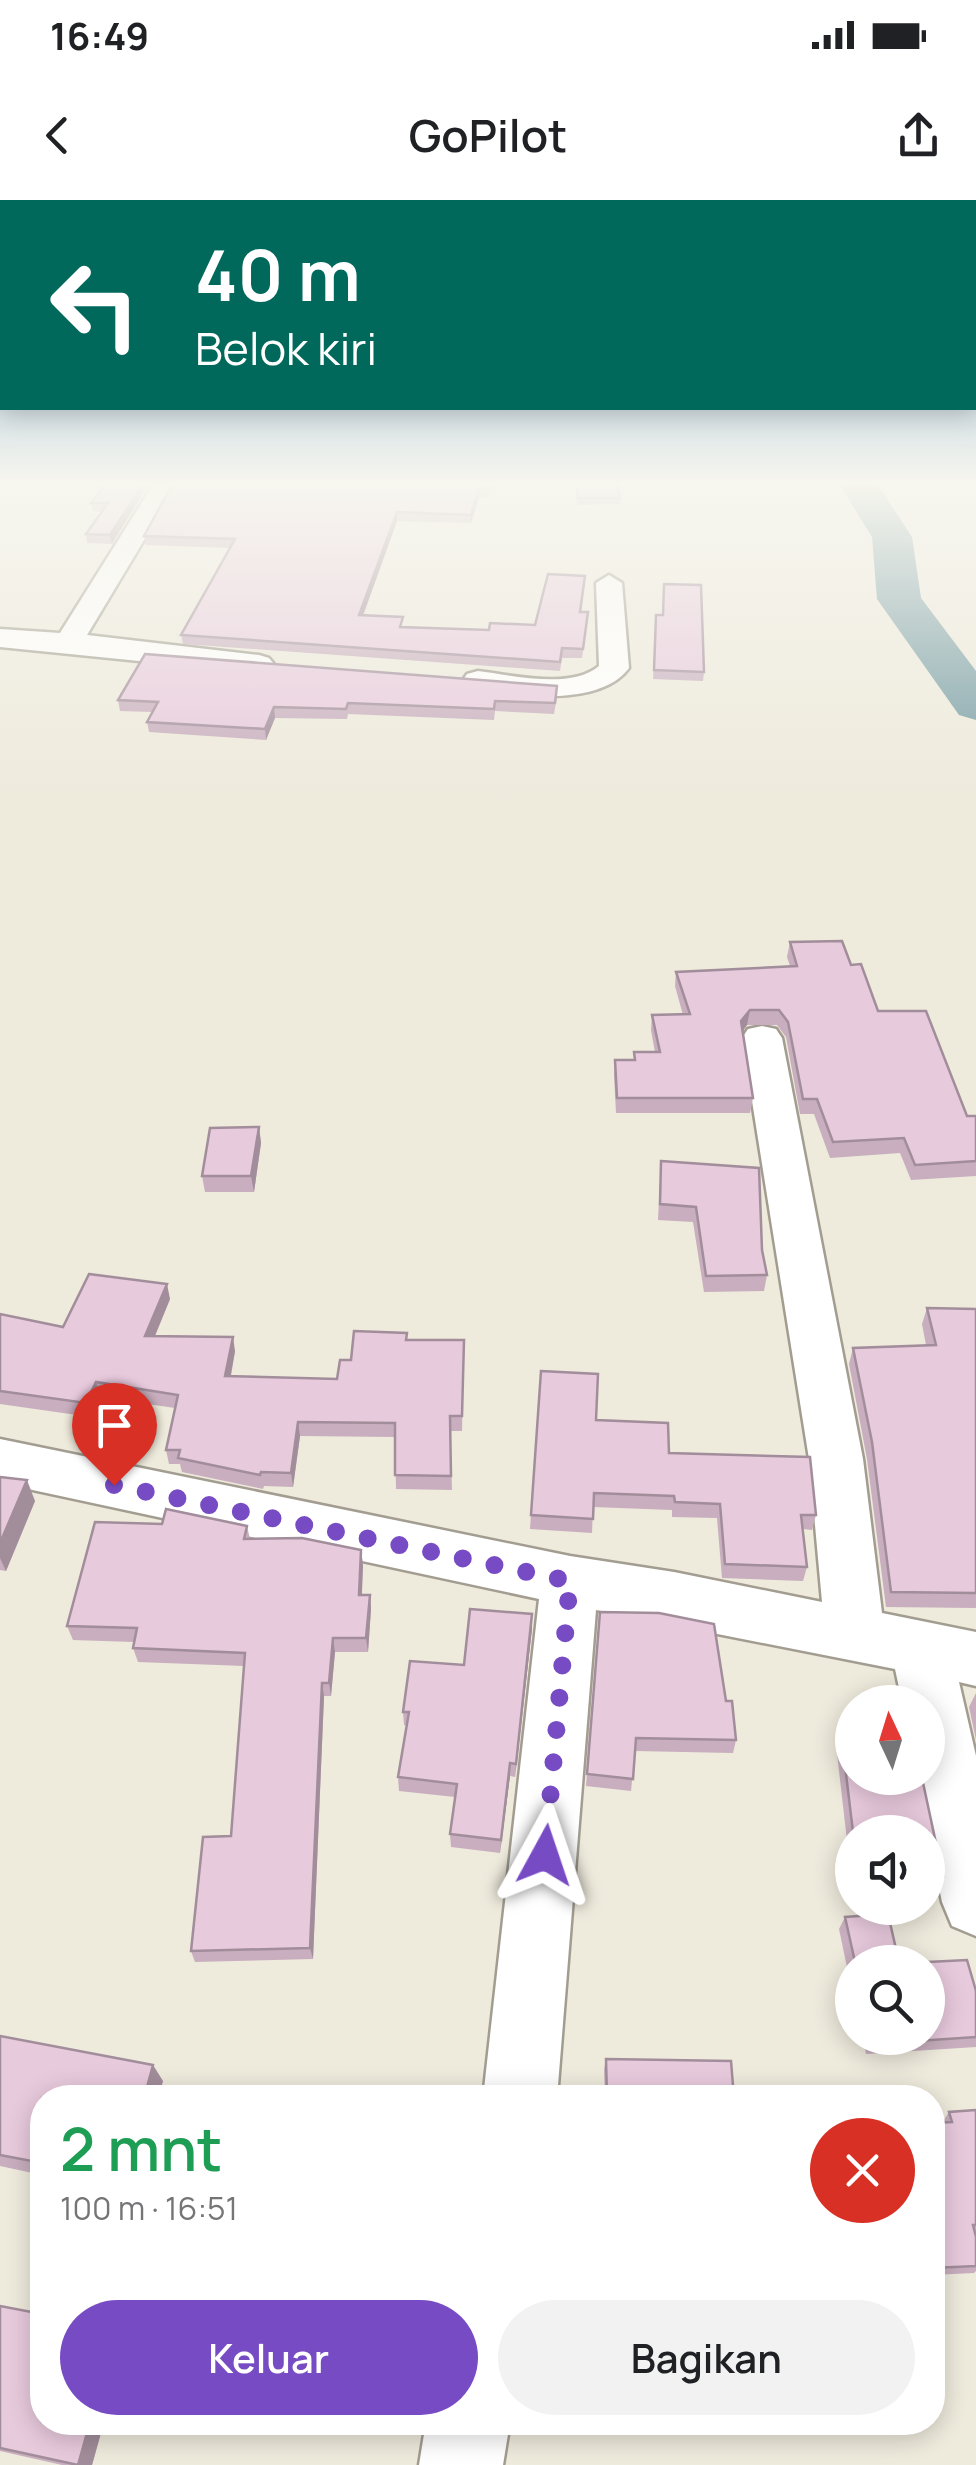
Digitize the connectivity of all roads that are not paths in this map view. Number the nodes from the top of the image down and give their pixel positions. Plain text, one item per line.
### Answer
1 (101, 591) edge
2 (610, 591) edge
3 (0, 638) edge
4 (69, 642) junction
5 (293, 666) edge
6 (443, 678) edge
7 (762, 1038) dead end
8 (0, 1462) edge
9 (570, 1581) junction
10 (855, 1634) junction
11 (948, 1654) edge
12 (976, 1902) edge
13 (521, 2085) edge
14 (466, 2435) edge
15 (461, 2465) edge

1 - 4 street
2 - 6 street
3 - 4 street
4 - 5 street
7 - 10 street
8 - 9 street
9 - 10 street
9 - 13 street
10 - 11 street
11 - 12 street
14 - 15 street

